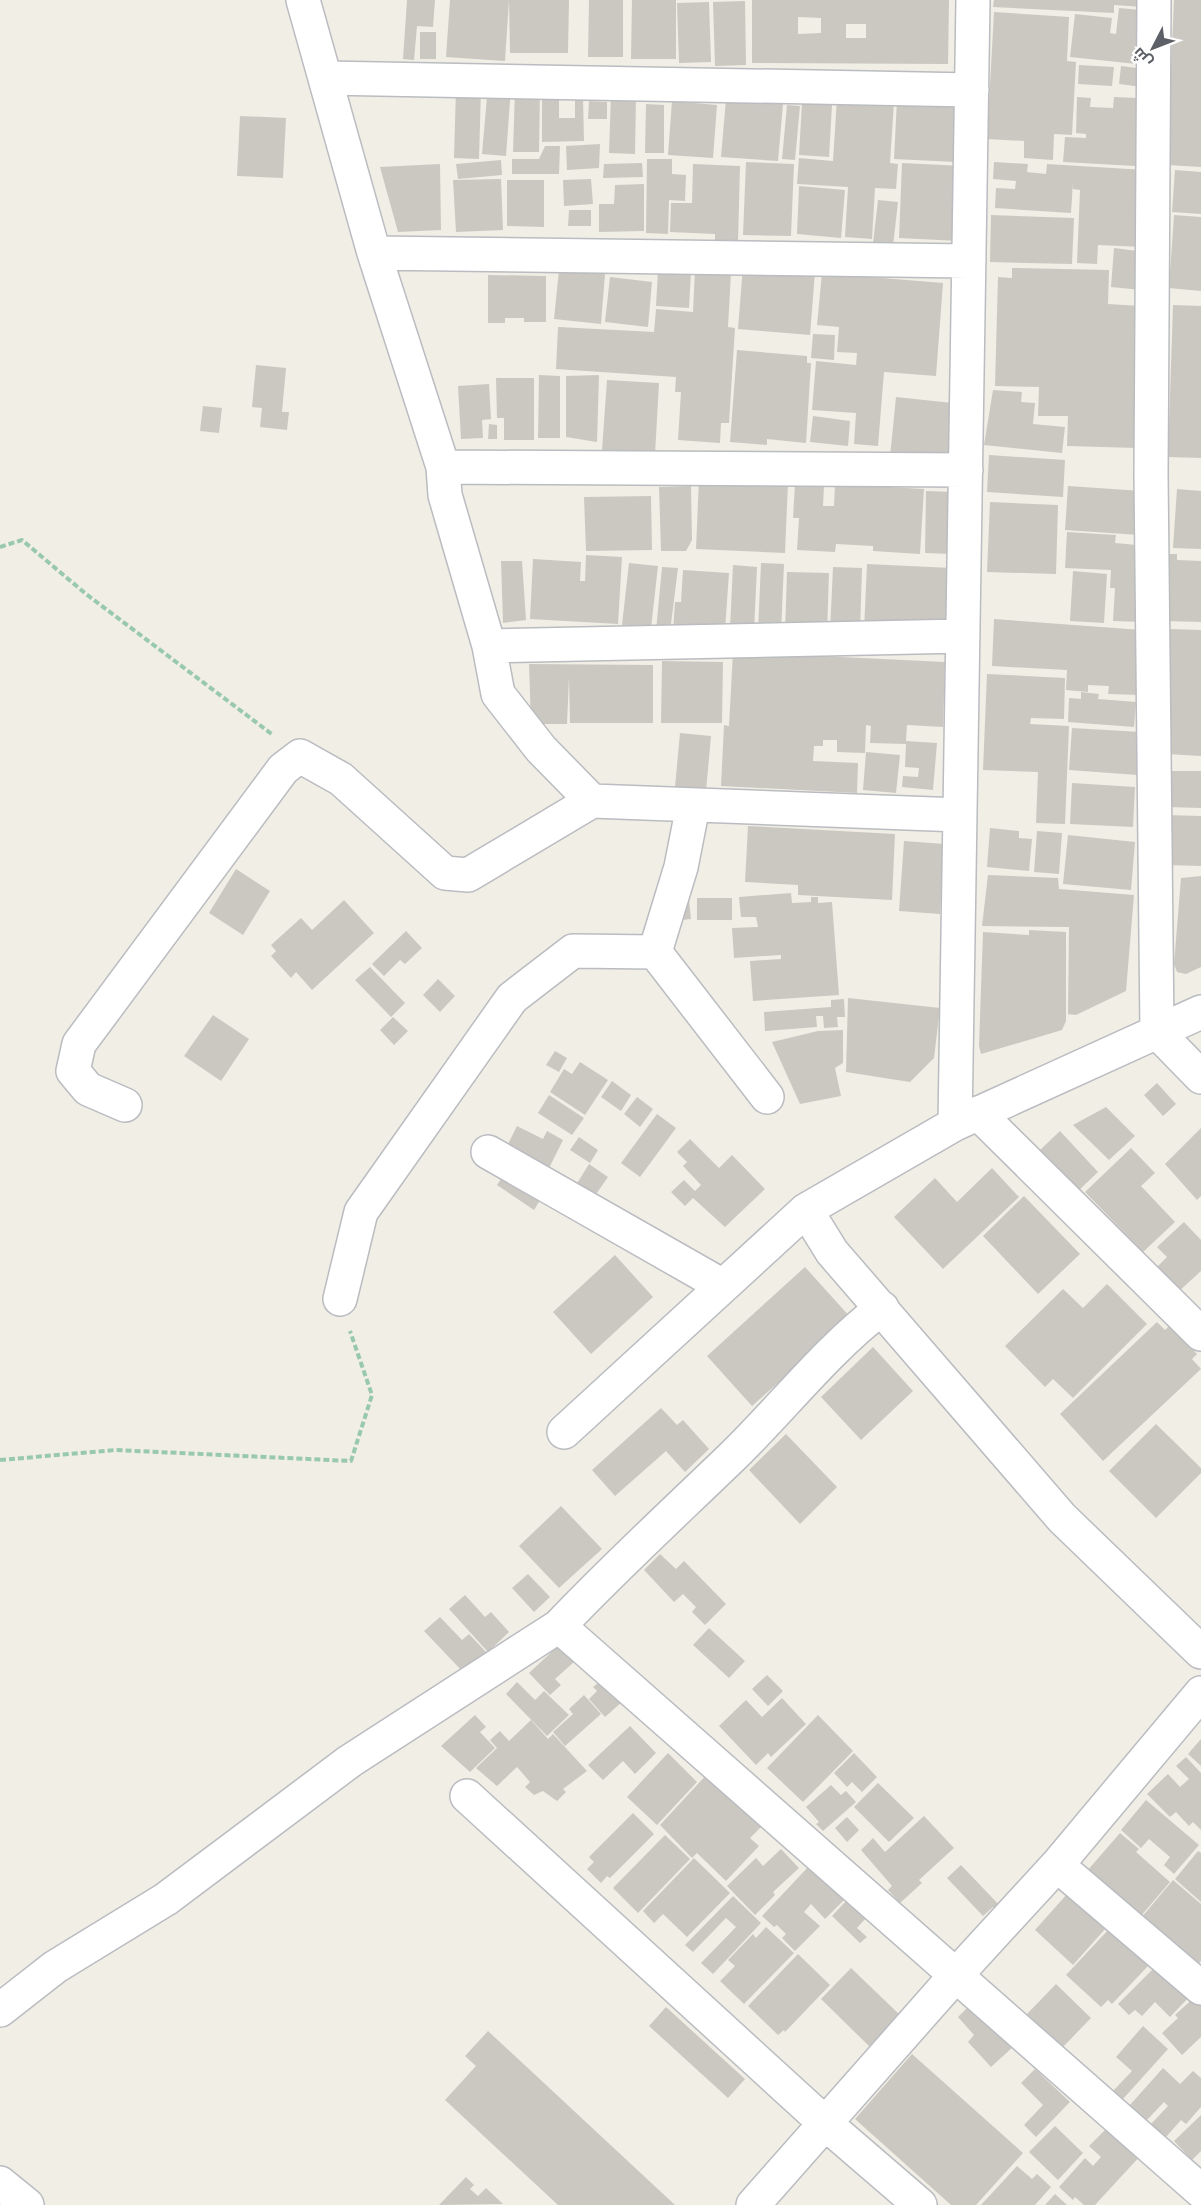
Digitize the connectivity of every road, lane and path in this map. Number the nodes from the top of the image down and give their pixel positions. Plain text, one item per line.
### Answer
1 (303, 0) edge
2 (974, 0) edge
3 (1154, 0) edge
4 (326, 78) junction
5 (972, 90) junction
6 (374, 254) junction
7 (969, 261) junction
8 (443, 467) junction
9 (966, 470) junction
10 (0, 547) edge
11 (963, 636) junction
12 (489, 646) junction
13 (300, 756) junction
14 (592, 801) junction
15 (693, 806) junction
16 (960, 815) junction
17 (655, 952) junction
18 (1201, 1012) edge
19 (1157, 1032) junction
20 (1201, 1077) edge
21 (767, 1097) dead end
22 (125, 1106) dead end
23 (966, 1119) junction
24 (488, 1152) dead end
25 (806, 1210) junction
26 (723, 1286) junction
27 (340, 1299) joint
28 (882, 1308) junction
29 (1201, 1334) edge
30 (564, 1432) dead end
31 (0, 1460) edge
32 (559, 1626) junction
33 (1201, 1652) edge
34 (1201, 1693) edge
35 (467, 1796) dead end
36 (1058, 1865) junction
37 (956, 1975) junction
38 (1198, 1980) edge
39 (0, 2010) edge
40 (826, 2124) junction
41 (0, 2183) edge
42 (1201, 2191) edge
43 (27, 2205) edge
44 (753, 2205) edge
45 (920, 2205) edge

1 - 4 street
2 - 5 street
3 - 19 street
4 - 5 street
4 - 6 street
5 - 7 street
6 - 7 street
6 - 8 street
7 - 9 street
8 - 9 street
8 - 12 street
9 - 11 street
10 - 13 path
11 - 12 street
11 - 16 street
12 - 14 street
13 - 14 street
13 - 22 street
14 - 15 street
15 - 16 street
15 - 17 street
16 - 23 street
17 - 21 street
17 - 27 street
18 - 19 street
19 - 20 street
19 - 23 street
23 - 25 street
23 - 29 street
24 - 26 street
25 - 26 street
25 - 28 street
26 - 30 street
27 - 31 path
28 - 32 street
28 - 33 street
32 - 37 street
32 - 39 street
34 - 36 street
35 - 40 street
36 - 37 street
36 - 38 street
37 - 40 street
37 - 42 street
40 - 44 street
40 - 45 street
41 - 43 street

